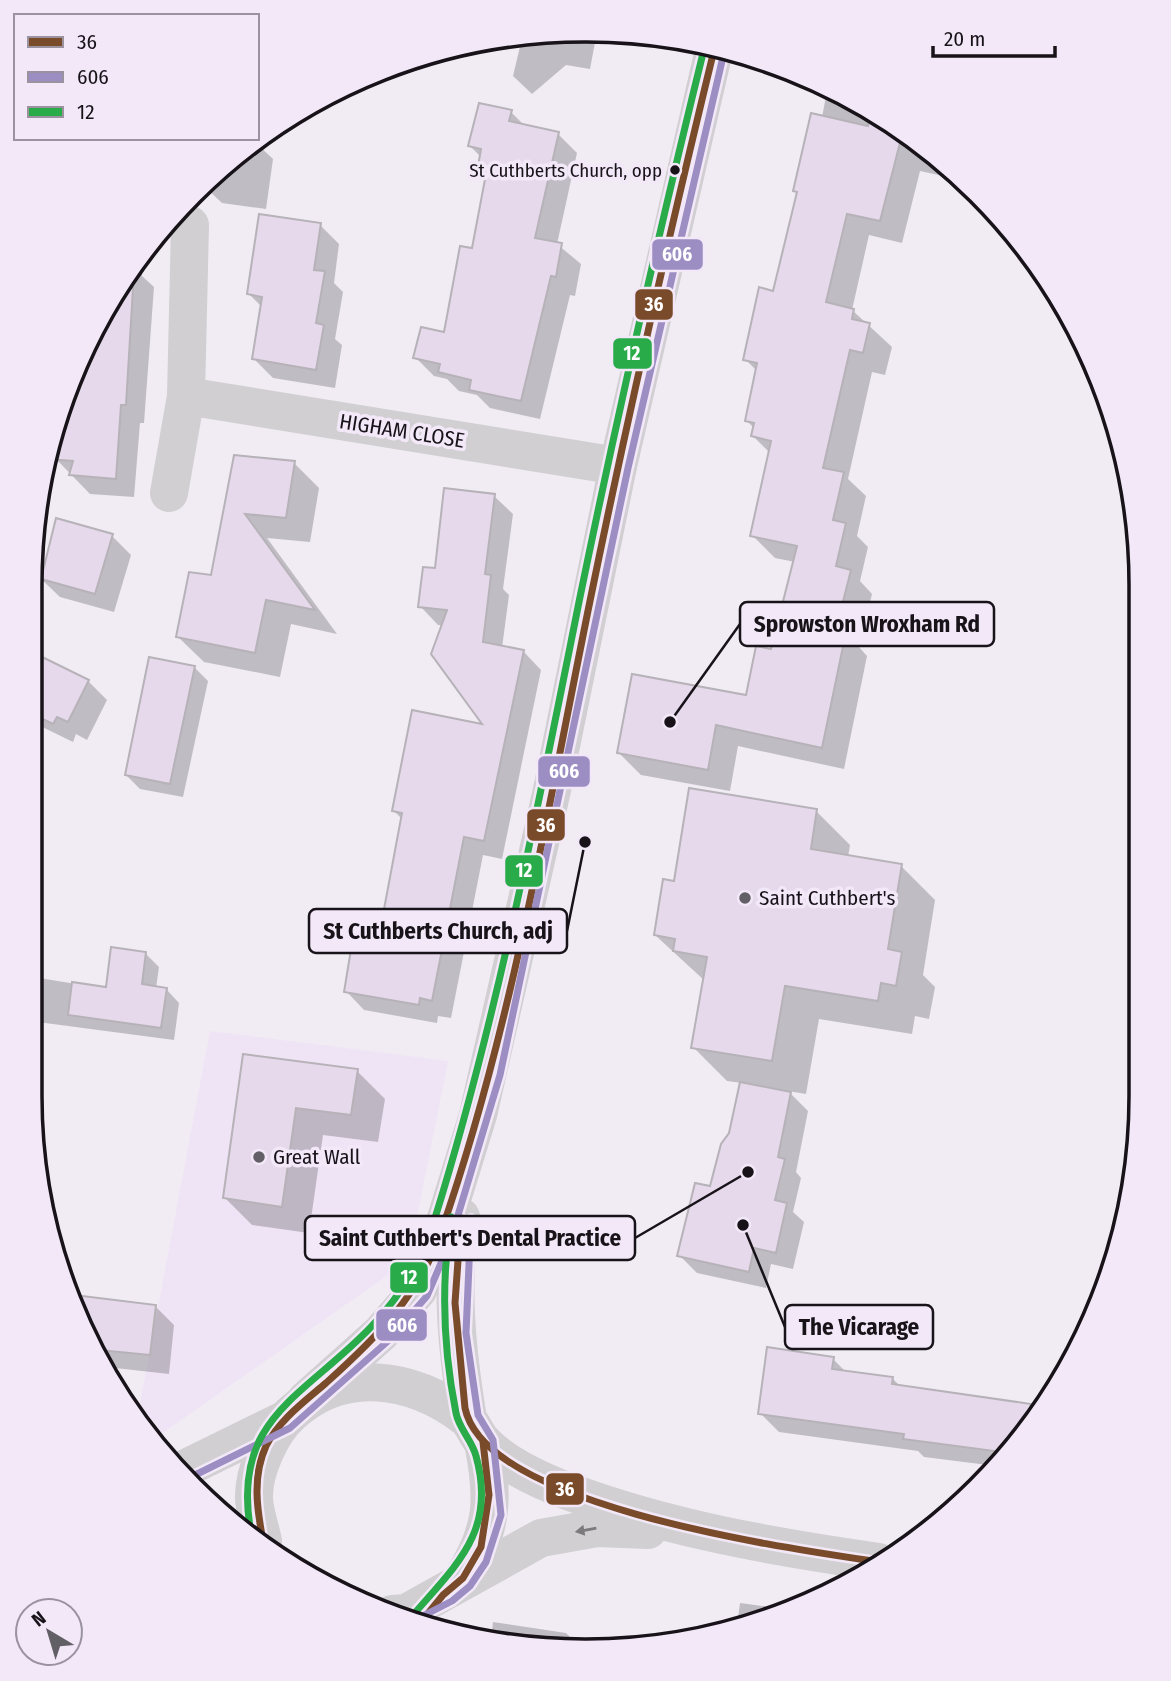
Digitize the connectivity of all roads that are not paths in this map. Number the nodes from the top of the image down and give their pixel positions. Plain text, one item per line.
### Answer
1 (712, 57) edge
2 (190, 225) dead end
3 (186, 396) junction
4 (618, 466) junction
5 (169, 493) dead end
6 (478, 1115) junction
7 (293, 1412) junction
8 (475, 1430) junction
9 (188, 1466) edge
10 (261, 1531) edge
11 (703, 1533) junction
12 (866, 1560) edge
13 (454, 1585) junction
14 (410, 1610) edge
15 (427, 1615) edge

1 - 4 main road
2 - 3 main road
3 - 4 main road, HIGHAM CLOSE
3 - 5 main road
4 - 6 main road
6 - 7 main road
6 - 8 main road
7 - 8 main road
7 - 9 main road
7 - 10 main road
8 - 11 main road
8 - 13 main road
11 - 12 main road
11 -> 13 main road
13 - 14 main road
13 - 15 main road

